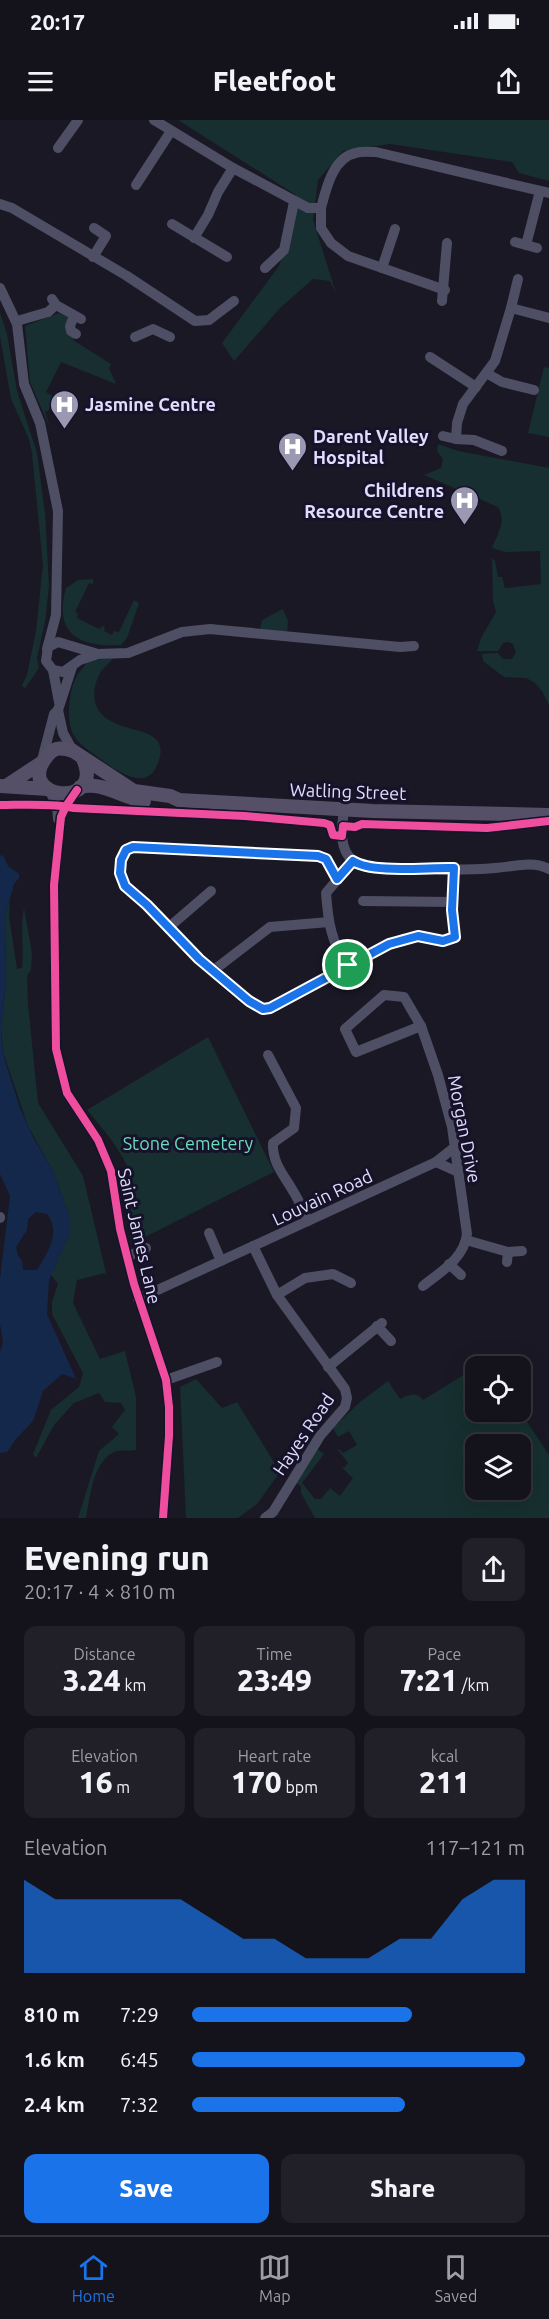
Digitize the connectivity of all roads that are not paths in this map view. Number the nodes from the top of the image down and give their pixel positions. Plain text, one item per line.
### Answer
1 (78, 120) edge
2 (154, 120) edge
3 (171, 131) junction
4 (58, 148) dead end
5 (233, 168) junction
6 (136, 184) dead end
7 (545, 192) edge
8 (294, 202) junction
9 (0, 204) edge
10 (321, 208) junction
11 (172, 224) dead end
12 (94, 228) dead end
13 (395, 229) dead end
14 (194, 238) junction
15 (515, 242) dead end
16 (447, 243) dead end
17 (93, 257) junction
18 (227, 257) dead end
19 (265, 268) dead end
20 (382, 268) junction
21 (518, 279) dead end
22 (0, 288) edge
23 (234, 302) dead end
24 (511, 308) junction
25 (549, 318) edge
26 (17, 321) junction
27 (76, 334) dead end
28 (135, 337) dead end
29 (170, 337) dead end
30 (430, 357) dead end
31 (488, 374) junction
32 (476, 387) junction
33 (534, 390) dead end
34 (443, 436) dead end
35 (456, 439) junction
36 (502, 452) dead end
37 (56, 615) junction
38 (68, 644) junction
39 (414, 646) dead end
40 (47, 650) junction
41 (98, 654) junction
42 (73, 665) junction
43 (53, 670) junction
44 (58, 706) junction
45 (77, 754) junction
46 (41, 763) junction
47 (3, 786) edge
48 (48, 789) junction
49 (79, 789) junction
50 (179, 800) junction
51 (549, 808) edge
52 (344, 809) junction
53 (517, 813) junction
54 (549, 815) edge
55 (60, 825) junction
56 (353, 861) junction
57 (454, 868) junction
58 (549, 869) edge
59 (337, 879) junction
60 (211, 891) dead end
61 (363, 901) dead end
62 (452, 902) junction
63 (329, 922) junction
64 (168, 928) junction
65 (348, 965) junction
66 (214, 970) junction
67 (421, 1026) junction
68 (268, 1055) dead end
69 (455, 1147) junction
70 (436, 1162) junction
71 (458, 1172) junction
72 (308, 1221) junction
73 (209, 1233) dead end
74 (466, 1240) junction
75 (253, 1246) junction
76 (146, 1248) dead end
77 (522, 1251) dead end
78 (127, 1257) junction
79 (221, 1261) junction
80 (449, 1264) junction
81 (461, 1275) dead end
82 (351, 1283) dead end
83 (423, 1286) dead end
84 (277, 1295) junction
85 (138, 1299) junction
86 (391, 1341) dead end
87 (217, 1362) dead end
88 (328, 1367) junction
89 (166, 1380) junction
90 (163, 1518) edge
91 (265, 1518) edge

1 - 4 street
2 - 3 street
3 - 5 street
3 - 6 street
5 - 8 street
5 - 14 street
7 - 10 street
7 - 15 street
8 - 10 street
8 - 19 street
9 - 17 street
10 - 20 street
11 - 14 street
12 - 17 street
13 - 20 street
14 - 18 street
16 - 20 street
17 - 23 street
21 - 24 street
22 - 26 street
24 - 25 street
24 - 31 street
26 - 27 street
26 - 37 street
28 - 29 street
30 - 32 street
31 - 32 street
31 - 33 street
32 - 35 street
34 - 35 street
35 - 36 street
37 - 38 street
37 - 40 street
38 - 40 street
38 - 41 street
38 - 42 street
39 - 41 street
40 - 43 street
41 - 42 street
42 - 43 street
42 - 44 street
43 - 44 street
44 - 45 street
44 - 46 street
45 - 46 main road
45 - 49 main road
45 - 50 main road, Watling Street
46 - 47 main road
46 - 48 main road
47 - 48 main road
48 - 49 main road
48 - 55 street, Saint James Lane
49 - 50 main road, Watling Street
49 - 55 street, Saint James Lane
50 - 52 main road, Watling Street
51 - 53 main road, Watling Street
52 - 53 main road, Watling Street
52 - 56 street
53 - 54 main road, Watling Street
55 - 78 street, Saint James Lane
56 - 57 street
56 - 59 street
57 - 58 street
57 - 62 street
59 - 63 street
59 - 64 street
60 - 64 street
61 - 62 street
62 - 65 street
63 - 65 street
63 - 66 street
64 - 66 street
65 - 66 street
67 - 67 street, Morgan Drive
67 - 69 street, Morgan Drive
68 - 72 street
69 - 70 street, Louvain Road
69 - 71 street, Morgan Drive
70 - 71 street
70 - 72 street, Louvain Road
71 - 74 street, Morgan Drive
72 - 75 street, Louvain Road
73 - 79 street
74 - 77 street
74 - 80 street
75 - 79 street, Louvain Road
75 - 84 street, Hayes Road
76 - 78 street
78 - 85 street, Saint James Lane
79 - 85 street, Louvain Road
80 - 81 street
80 - 83 street
82 - 84 street
84 - 88 street, Hayes Road
85 - 89 street, Saint James Lane
86 - 88 street, Hayes Road
87 - 89 street
88 - 91 street, Hayes Road
89 - 90 street, Saint James Lane

